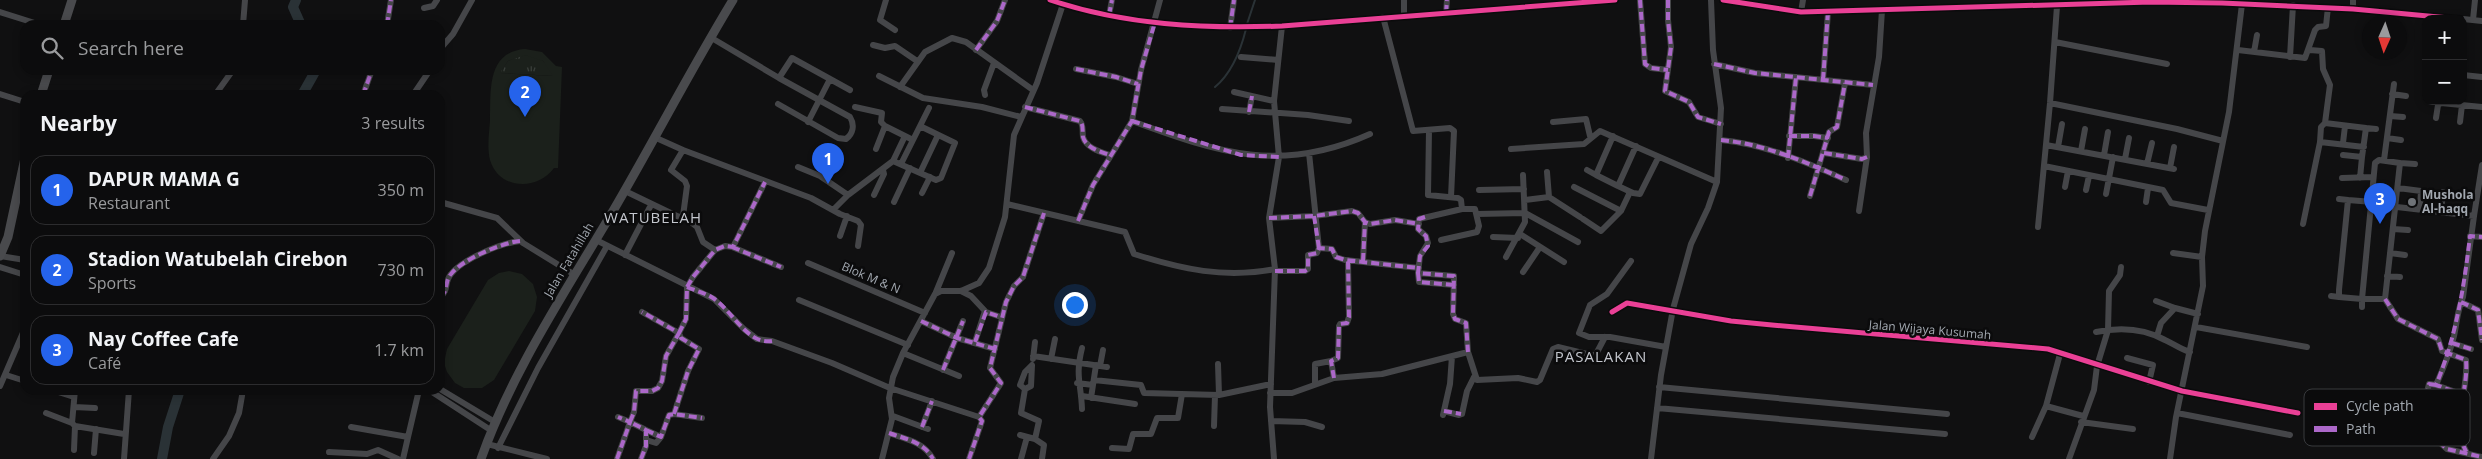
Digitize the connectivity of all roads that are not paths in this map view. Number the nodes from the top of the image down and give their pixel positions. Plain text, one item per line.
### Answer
1 (72, 0) edge
2 (245, 0) edge
3 (391, 0) edge
4 (437, 0) edge
5 (472, 0) edge
6 (733, 0) edge
7 (886, 0) edge
8 (1005, 0) edge
9 (1051, 0) edge
10 (1112, 0) edge
11 (1160, 0) edge
12 (1234, 0) edge
13 (1404, 0) edge
14 (1447, 0) edge
15 (1615, 0) edge
16 (1640, 0) edge
17 (1668, 0) edge
18 (1711, 0) edge
19 (1723, 0) edge
20 (1803, 0) edge
21 (2353, 0) edge
22 (2476, 0) edge
23 (2222, 1) edge
24 (2269, 2) edge
25 (1075, 3) edge
26 (1990, 3) edge
27 (2004, 3) edge
28 (1063, 4) junction
29 (1528, 4) edge
30 (2242, 4) junction
31 (2057, 6) junction
32 (2293, 6) junction
33 (2328, 7) junction
34 (424, 8) dead end
35 (2353, 9) junction
36 (1882, 10) junction
37 (0, 12) edge
38 (1801, 12) junction
39 (1828, 12) junction
40 (1446, 13) junction
41 (1108, 14) junction
42 (1404, 16) junction
43 (2422, 16) edge
44 (1383, 17) junction
45 (2467, 19) edge
46 (25, 20) edge
47 (66, 20) edge
48 (243, 20) edge
49 (388, 20) edge
50 (2473, 20) junction
51 (2482, 21) edge
52 (1155, 22) junction
53 (1282, 26) junction
54 (1230, 28) junction
55 (896, 30) dead end
56 (2257, 34) dead end
57 (710, 37) junction
58 (2055, 42) junction
59 (445, 44) edge
60 (873, 45) dead end
61 (976, 50) junction
62 (2238, 50) junction
63 (2310, 50) junction
64 (2254, 52) junction
65 (2290, 56) junction
66 (1241, 57) dead end
67 (1278, 60) junction
68 (917, 61) junction
69 (994, 63) junction
70 (1714, 64) junction
71 (2167, 64) dead end
72 (1076, 68) dead end
73 (1668, 70) junction
74 (47, 75) edge
75 (229, 75) edge
76 (370, 75) edge
77 (427, 75) edge
78 (2467, 75) edge
79 (879, 76) dead end
80 (1796, 77) junction
81 (2482, 77) edge
82 (780, 78) junction
83 (830, 80) junction
84 (1822, 80) junction
85 (1845, 83) junction
86 (1138, 84) junction
87 (2394, 84) dead end
88 (1872, 85) junction
89 (900, 87) junction
90 (43, 90) edge
91 (218, 90) edge
92 (365, 90) edge
93 (416, 90) edge
94 (850, 90) dead end
95 (1034, 90) junction
96 (1234, 92) dead end
97 (0, 94) edge
98 (2392, 94) junction
99 (985, 95) dead end
100 (1252, 96) junction
101 (2406, 96) dead end
102 (20, 100) edge
103 (819, 100) junction
104 (1274, 102) junction
105 (2050, 102) junction
106 (778, 104) dead end
107 (2440, 105) edge
108 (2462, 105) joint
109 (855, 107) dead end
110 (929, 108) dead end
111 (1025, 108) junction
112 (2482, 108) edge
113 (1222, 109) dead end
114 (1250, 112) junction
115 (1275, 114) junction
116 (2390, 116) junction
117 (1021, 117) junction
118 (2403, 117) dead end
119 (2436, 118) dead end
120 (1132, 121) junction
121 (1349, 121) dead end
122 (808, 122) junction
123 (1553, 122) dead end
124 (2460, 122) dead end
125 (2325, 123) junction
126 (1720, 124) junction
127 (2062, 124) dead end
128 (885, 126) junction
129 (920, 126) junction
130 (2345, 126) junction
131 (2366, 128) junction
132 (2085, 129) dead end
133 (2376, 129) dead end
134 (1429, 130) junction
135 (2108, 132) dead end
136 (1370, 134) dead end
137 (938, 135) junction
138 (905, 136) junction
139 (1590, 136) junction
140 (1613, 136) junction
141 (1789, 136) junction
142 (654, 137) junction
143 (1828, 138) junction
144 (2129, 138) dead end
145 (2387, 138) junction
146 (913, 140) junction
147 (1720, 140) junction
148 (2401, 140) dead end
149 (2223, 141) junction
150 (2320, 142) junction
151 (2152, 143) dead end
152 (2343, 143) junction
153 (2046, 144) junction
154 (1636, 146) junction
155 (2058, 147) junction
156 (2174, 147) dead end
157 (2364, 147) junction
158 (876, 149) dead end
159 (1512, 149) dead end
160 (683, 150) junction
161 (2081, 151) junction
162 (1824, 152) junction
163 (1309, 153) junction
164 (1110, 155) junction
165 (2343, 155) dead end
166 (2104, 156) junction
167 (1279, 157) junction
168 (1867, 157) junction
169 (2113, 157) junction
170 (2362, 157) junction
171 (1658, 158) junction
172 (1788, 158) junction
173 (2124, 159) junction
174 (2384, 160) junction
175 (893, 161) junction
176 (2400, 162) junction
177 (901, 164) junction
178 (2147, 164) junction
179 (2415, 164) dead end
180 (2482, 165) edge
181 (2044, 166) junction
182 (798, 168) dead end
183 (910, 168) junction
184 (1819, 168) junction
185 (882, 170) junction
186 (1587, 170) dead end
187 (2068, 171) junction
188 (1547, 172) dead end
189 (920, 173) junction
190 (1523, 175) dead end
191 (1596, 175) junction
192 (2089, 176) junction
193 (930, 177) junction
194 (2373, 177) junction
195 (2342, 178) dead end
196 (2360, 178) junction
197 (1846, 180) dead end
198 (2108, 180) junction
199 (20, 182) edge
200 (765, 182) junction
201 (1717, 182) junction
202 (1618, 186) junction
203 (2065, 187) dead end
204 (1574, 188) dead end
205 (2148, 188) junction
206 (2398, 188) junction
207 (1524, 189) junction
208 (1479, 190) dead end
209 (2086, 190) dead end
210 (625, 191) junction
211 (1630, 192) junction
212 (2444, 192) dead end
213 (922, 193) dead end
214 (2106, 194) dead end
215 (848, 195) junction
216 (874, 195) dead end
217 (1810, 196) dead end
218 (1451, 197) junction
219 (1548, 197) junction
220 (2339, 199) dead end
221 (1525, 200) junction
222 (2348, 200) junction
223 (894, 202) dead end
224 (2146, 202) dead end
225 (2372, 202) junction
226 (445, 203) edge
227 (1007, 204) junction
228 (651, 205) junction
229 (2397, 207) junction
230 (1462, 209) junction
231 (2420, 209) junction
232 (833, 210) junction
233 (2208, 210) junction
234 (1621, 211) junction
235 (1859, 211) dead end
236 (2441, 212) junction
237 (1044, 213) junction
238 (1526, 213) junction
239 (1477, 214) junction
240 (683, 216) junction
241 (847, 216) junction
242 (1314, 216) junction
243 (2474, 216) junction
244 (1269, 218) junction
245 (1078, 222) junction
246 (1365, 222) junction
247 (1419, 224) junction
248 (2303, 224) dead end
249 (2038, 227) dead end
250 (2393, 229) junction
251 (2408, 230) dead end
252 (840, 236) dead end
253 (1519, 236) junction
254 (2470, 236) junction
255 (2482, 236) edge
256 (1493, 237) dead end
257 (596, 240) junction
258 (1441, 240) dead end
259 (520, 241) junction
260 (1578, 242) dead end
261 (607, 246) junction
262 (858, 246) dead end
263 (1540, 246) junction
264 (732, 248) junction
265 (1319, 248) junction
266 (715, 250) junction
267 (2173, 253) dead end
268 (2390, 253) junction
269 (952, 254) dead end
270 (625, 255) junction
271 (2405, 255) dead end
272 (0, 256) edge
273 (1506, 257) dead end
274 (2202, 257) junction
275 (20, 259) edge
276 (1348, 260) junction
277 (1363, 261) junction
278 (1631, 261) dead end
279 (1564, 262) dead end
280 (808, 264) dead end
281 (0, 267) edge
282 (781, 267) dead end
283 (2121, 267) dead end
284 (1275, 270) junction
285 (1418, 270) junction
286 (1523, 272) dead end
287 (20, 274) edge
288 (575, 275) junction
289 (2387, 276) junction
290 (2400, 277) dead end
291 (1454, 285) junction
292 (687, 287) junction
293 (961, 291) junction
294 (445, 292) edge
295 (936, 292) junction
296 (2331, 296) dead end
297 (2339, 296) junction
298 (2362, 299) junction
299 (2385, 299) junction
300 (799, 300) dead end
301 (2156, 300) dead end
302 (2461, 302) junction
303 (2362, 307) dead end
304 (2175, 308) junction
305 (1673, 309) junction
306 (642, 312) dead end
307 (986, 312) junction
308 (1612, 312) dead end
309 (925, 313) junction
310 (2198, 314) junction
311 (1001, 318) junction
312 (921, 321) junction
313 (963, 321) dead end
314 (2196, 328) junction
315 (2108, 330) junction
316 (2096, 332) dead end
317 (679, 333) junction
318 (2157, 336) junction
319 (1605, 337) junction
320 (957, 338) junction
321 (1055, 339) dead end
322 (20, 340) edge
323 (2482, 340) edge
324 (975, 342) junction
325 (1035, 342) dead end
326 (2452, 343) junction
327 (908, 345) junction
328 (2307, 347) dead end
329 (1082, 348) dead end
330 (1666, 348) junction
331 (995, 349) junction
332 (2471, 349) dead end
333 (1103, 350) dead end
334 (1468, 352) junction
335 (2190, 352) junction
336 (904, 353) junction
337 (2060, 354) junction
338 (2449, 354) junction
339 (1033, 356) junction
340 (1452, 356) junction
341 (2127, 358) dead end
342 (1051, 359) junction
343 (1331, 361) junction
344 (1078, 363) junction
345 (1218, 364) dead end
346 (1032, 365) junction
347 (1101, 366) junction
348 (2097, 366) junction
349 (943, 370) junction
350 (6, 375) junction
351 (959, 376) dead end
352 (1474, 377) junction
353 (1334, 378) junction
354 (20, 379) edge
355 (1094, 382) junction
356 (2149, 382) junction
357 (1077, 383) junction
358 (1314, 383) junction
359 (1271, 384) junction
360 (2436, 385) junction
361 (0, 386) edge
362 (1659, 387) junction
363 (890, 388) junction
364 (2428, 389) edge
365 (2447, 389) edge
366 (2465, 389) edge
367 (1025, 390) junction
368 (2182, 391) junction
369 (445, 392) edge
370 (1270, 393) junction
371 (1182, 394) junction
372 (75, 395) edge
373 (129, 395) edge
374 (242, 395) edge
375 (418, 395) edge
376 (437, 395) edge
377 (1217, 395) junction
378 (1082, 396) junction
379 (1091, 398) junction
380 (932, 401) junction
381 (1135, 404) dead end
382 (2046, 406) junction
383 (74, 407) junction
384 (95, 408) dead end
385 (1657, 408) junction
386 (1082, 409) dead end
387 (46, 413) dead end
388 (2177, 413) junction
389 (2298, 413) dead end
390 (674, 414) junction
391 (1947, 414) dead end
392 (892, 416) junction
393 (618, 417) dead end
394 (979, 417) junction
395 (702, 418) dead end
396 (2082, 419) junction
397 (1271, 421) junction
398 (630, 422) junction
399 (74, 425) junction
400 (493, 426) junction
401 (1214, 426) dead end
402 (1322, 426) dead end
403 (350, 427) dead end
404 (96, 429) junction
405 (2133, 429) dead end
406 (646, 430) junction
407 (889, 433) junction
408 (124, 434) junction
409 (1945, 434) dead end
410 (1020, 435) dead end
411 (2290, 435) dead end
412 (408, 437) junction
413 (661, 437) junction
414 (2032, 437) dead end
415 (1031, 438) junction
416 (646, 440) junction
417 (487, 444) junction
418 (2443, 446) edge
419 (2464, 446) edge
420 (498, 448) junction
421 (1112, 448) dead end
422 (74, 450) dead end
423 (328, 452) dead end
424 (94, 453) dead end
425 (2468, 453) junction
426 (2482, 457) edge
427 (124, 459) edge
428 (213, 459) edge
429 (398, 459) edge
430 (403, 459) edge
431 (481, 459) edge
432 (547, 459) edge
433 (617, 459) edge
434 (641, 459) edge
435 (882, 459) edge
436 (933, 459) edge
437 (969, 459) edge
438 (1021, 459) edge
439 (1042, 459) edge
440 (1274, 459) edge
441 (1651, 459) edge
442 (2069, 459) edge
443 (2170, 459) edge

1 - 47 street
2 - 48 street
3 - 49 street
4 - 34 street
5 - 59 street
6 - 57 street, Jalan Fatahillah
7 - 55 street
8 - 61 street
9 - 28 street
10 - 41 street
11 - 52 street
12 - 54 street
13 - 42 street
14 - 40 street
15 - 29 street
16 - 73 street
17 - 73 street
18 - 70 street
19 - 38 street
20 - 38 street
21 - 35 street
22 - 50 street
23 - 30 street
23 - 31 street
24 - 30 street
24 - 32 street
25 - 28 street
25 - 41 street
26 - 27 street
26 - 36 street
27 - 31 street
28 - 95 street
29 - 40 street
30 - 62 street
31 - 58 street
32 - 33 street
32 - 65 street
33 - 35 street
33 - 63 street
35 - 43 street
36 - 39 street
36 - 88 street
37 - 46 street
38 - 39 street
39 - 84 street
40 - 42 street
41 - 52 street
42 - 44 street
44 - 53 street
44 - 134 street
45 - 50 street
50 - 51 street
52 - 54 street
52 - 86 street
53 - 54 street
53 - 67 street
56 - 64 street
57 - 82 street
57 - 142 street, Jalan Fatahillah
58 - 71 street
58 - 105 street
60 - 68 street
61 - 68 street
61 - 69 street
62 - 64 street
62 - 149 street
63 - 65 street
63 - 125 street
64 - 65 street
66 - 67 street
67 - 104 street
68 - 89 street
69 - 95 street
69 - 99 street
70 - 80 street
70 - 126 street
72 - 86 street
73 - 126 street
74 - 90 street
75 - 91 street
76 - 92 street
77 - 93 street
78 - 81 street
79 - 89 street
80 - 84 street
80 - 141 street
82 - 83 street
82 - 103 street
83 - 94 street
83 - 103 street
84 - 85 street
85 - 88 street
85 - 143 street
86 - 120 street
87 - 98 street
88 - 168 street
89 - 117 street
95 - 111 street
96 - 100 street
97 - 102 street
98 - 101 street
98 - 116 street
100 - 104 street
100 - 114 street
103 - 122 street
103 - 122 street
104 - 115 street
105 - 149 street
105 - 153 street
106 - 122 street
107 - 119 street
108 - 112 street
108 - 124 street
109 - 128 street
110 - 129 street
111 - 117 street
111 - 164 street
113 - 114 street
114 - 115 street
115 - 121 street
115 - 167 street
116 - 118 street
116 - 145 street
117 - 227 street
120 - 164 street
120 - 167 street
123 - 139 street
125 - 130 street
125 - 150 street
126 - 147 street
127 - 155 street
128 - 138 street
128 - 158 street
129 - 137 street
129 - 146 street
130 - 131 street
130 - 152 street
131 - 133 street
131 - 157 street
132 - 161 street
134 - 218 street
134 - 218 street
135 - 166 street
136 - 163 street
137 - 189 street
137 - 193 street
138 - 146 street
138 - 175 street
139 - 140 street
139 - 159 street
140 - 154 street
140 - 191 street
141 - 143 street
141 - 172 street
142 - 160 street
142 - 210 street, Jalan Fatahillah
143 - 162 street
144 - 173 street
145 - 148 street
145 - 174 street
146 - 177 street
147 - 172 street
147 - 201 street
149 - 233 street
150 - 152 street
150 - 248 street
151 - 178 street
152 - 157 street
153 - 155 street
153 - 181 street
154 - 171 street
154 - 202 street
155 - 161 street
156 - 178 street
157 - 170 street
160 - 200 street
160 - 240 street
161 - 166 street
162 - 168 street
162 - 184 street
163 - 167 street
163 - 242 street
164 - 245 street
165 - 170 street
166 - 169 street
167 - 244 street
168 - 235 street
169 - 173 street
169 - 198 street
170 - 196 street
171 - 201 street
171 - 211 street
172 - 184 street
173 - 178 street
174 - 176 street
174 - 194 street
175 - 177 street
175 - 185 street
176 - 179 street
176 - 206 street
177 - 183 street
180 - 243 street
181 - 187 street
181 - 249 street
182 - 215 street
183 - 189 street
183 - 223 street
184 - 197 street
184 - 217 street
185 - 215 street
185 - 216 street
186 - 191 street
187 - 192 street
187 - 203 street
188 - 219 street
189 - 193 street
190 - 207 street
191 - 202 street
192 - 198 street
192 - 209 street
193 - 213 street
194 - 196 street
194 - 225 street
195 - 196 street
198 - 205 street
198 - 214 street
199 - 272 street
200 - 232 street
200 - 264 street
201 - 305 street
202 - 211 street
204 - 234 street
205 - 224 street
205 - 233 street
206 - 229 street
206 - 231 street
207 - 208 street
207 - 221 street
210 - 228 street
210 - 257 street, Jalan Fatahillah
211 - 234 street
212 - 236 street
215 - 232 street
218 - 230 street
219 - 221 street
219 - 234 street
220 - 222 street
221 - 238 street
222 - 225 street
222 - 297 street
225 - 298 street
226 - 259 street
227 - 237 street
227 - 293 street
228 - 240 street
228 - 270 street
229 - 231 street
229 - 250 street
230 - 239 street
230 - 247 street
231 - 236 street
232 - 241 street
233 - 274 street
236 - 243 street
237 - 245 street
237 - 311 street
238 - 239 street
238 - 253 street
238 - 260 street
239 - 258 street
240 - 266 street
241 - 252 street
241 - 262 street
242 - 244 street
242 - 246 street
242 - 265 street
243 - 254 street
244 - 284 street
245 - 284 street
246 - 247 street
246 - 277 street
247 - 285 street
250 - 251 street
250 - 268 street
253 - 256 street
253 - 263 street
253 - 273 street
254 - 255 street
254 - 302 street
257 - 261 street
257 - 288 street, Jalan Fatahillah
259 - 288 street
259 - 294 street
261 - 270 street
261 - 420 street
263 - 279 street
263 - 286 street
264 - 266 street
264 - 282 street
265 - 276 street
265 - 284 street
266 - 292 street
267 - 274 street
268 - 271 street
268 - 289 street
269 - 295 street
270 - 292 street
272 - 275 street
274 - 310 street
276 - 277 street
276 - 343 street
277 - 285 street
278 - 319 street
280 - 309 street, Blok M & N
281 - 287 street
283 - 315 street
284 - 359 street
285 - 291 street
285 - 291 street
288 - 400 street, Jalan Fatahillah
289 - 290 street
289 - 299 street
291 - 334 street
292 - 317 street
292 - 363 street
293 - 295 street
293 - 307 street
295 - 309 street
296 - 297 street
297 - 298 street
298 - 299 street
298 - 303 street
299 - 338 street
300 - 327 street
301 - 304 street
302 - 323 street
302 - 326 street
304 - 310 street
304 - 318 street
305 - 308 street, Jalan Wijaya Kusumah
305 - 330 street
305 - 337 street, Jalan Wijaya Kusumah
306 - 317 street
307 - 311 street
307 - 324 street
309 - 312 street
310 - 314 street
311 - 331 street
312 - 320 street
312 - 327 street
313 - 320 street
314 - 328 street
314 - 335 street
315 - 316 street
315 - 318 street
315 - 348 street
317 - 390 street
317 - 398 street
318 - 335 street
319 - 330 street
319 - 352 street
320 - 324 street
320 - 349 street
321 - 342 street
322 - 350 street
324 - 331 street
325 - 339 street
326 - 332 street
326 - 338 street
327 - 336 street
329 - 344 street
330 - 362 street
331 - 394 street
333 - 347 street
334 - 340 street
334 - 352 street
335 - 368 street
336 - 349 street
336 - 363 street
337 - 348 street, Jalan Wijaya Kusumah
337 - 382 street
338 - 360 street
338 - 366 street
339 - 342 street
339 - 346 street
340 - 352 street
340 - 353 street
341 - 356 street
342 - 344 street
343 - 353 street
343 - 358 street
344 - 347 street
344 - 357 street
345 - 377 street
346 - 367 street
346 - 367 street
347 - 355 street
348 - 356 street, Jalan Wijaya Kusumah
348 - 396 street
349 - 351 street
350 - 354 street
350 - 361 street
353 - 358 street
355 - 357 street
355 - 371 street
355 - 379 street
356 - 368 street, Jalan Wijaya Kusumah
357 - 378 street
358 - 370 street
359 - 370 street
359 - 377 street
360 - 364 street
360 - 365 street
362 - 385 street
362 - 391 street
363 - 380 street
363 - 392 street
367 - 415 street
368 - 388 street
368 - 389 street, Jalan Wijaya Kusumah
369 - 400 street
370 - 397 street
371 - 377 street
371 - 421 street
372 - 383 street
373 - 408 street
374 - 428 street
375 - 412 street
376 - 400 street
377 - 401 street
378 - 379 street
378 - 386 street
379 - 381 street
380 - 392 street
380 - 394 street
382 - 396 street
382 - 414 street
383 - 384 street
383 - 399 street
385 - 409 street
385 - 441 street
387 - 399 street
388 - 411 street
388 - 443 street
390 - 395 street
390 - 413 street
392 - 407 street
393 - 398 street
394 - 437 street
396 - 405 street
396 - 442 street
397 - 402 street
397 - 440 street
398 - 406 street
398 - 433 street
399 - 404 street
399 - 422 street
400 - 417 street, Jalan Fatahillah
403 - 412 street
404 - 408 street
404 - 424 street
406 - 413 street
406 - 416 street
407 - 435 street
407 - 436 street
408 - 427 street
410 - 415 street
412 - 430 street
413 - 416 street
415 - 438 street
415 - 439 street
416 - 434 street
417 - 420 street
417 - 431 street, Jalan Fatahillah
418 - 425 street
419 - 425 street
420 - 432 street
423 - 429 street
425 - 426 street

